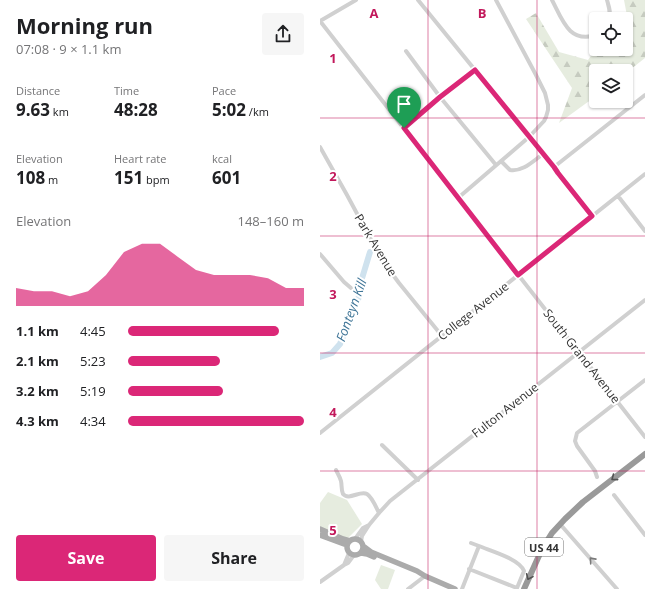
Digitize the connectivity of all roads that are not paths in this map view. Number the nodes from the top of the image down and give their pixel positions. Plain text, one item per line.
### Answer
1 (356, 0) edge
2 (418, 0) edge
3 (496, 0) edge
4 (552, 0) edge
5 (607, 0) edge
6 (610, 12) edge
7 (320, 21) edge
8 (589, 37) edge
9 (406, 51) dead end
10 (475, 70) junction
11 (645, 95) edge
12 (440, 97) junction
13 (404, 128) junction
14 (529, 137) junction
15 (320, 147) edge
16 (543, 154) junction
17 (501, 161) junction
18 (496, 165) junction
19 (554, 167) junction
20 (645, 174) edge
21 (618, 196) junction
22 (458, 198) junction
23 (592, 216) junction
24 (645, 231) edge
25 (320, 254) edge
26 (518, 275) junction
27 (351, 288) dead end
28 (645, 300) edge
29 (442, 336) junction
30 (579, 352) junction
31 (645, 380) edge
32 (618, 402) junction
33 (320, 432) edge
34 (645, 437) edge
35 (382, 445) dead end
36 (645, 454) edge
37 (336, 470) dead end
38 (597, 477) dead end
39 (418, 480) junction
40 (614, 495) dead end
41 (379, 513) junction
42 (560, 524) junction
43 (320, 529) edge
44 (320, 534) edge
45 (645, 535) edge
46 (355, 543) junction
47 (471, 543) dead end
48 (479, 546) junction
49 (360, 553) junction
50 (351, 554) junction
51 (470, 569) junction
52 (425, 576) junction
53 (320, 582) edge
54 (517, 588) edge
55 (408, 589) edge
56 (455, 589) edge
57 (462, 589) edge
58 (524, 589) edge
59 (617, 589) edge

1 - 7 street
2 - 10 street
3 - 14 street
4 - 8 street
5 - 6 street
7 - 13 street, South Grand Avenue
9 - 12 street
10 - 12 street
10 - 14 street
11 - 19 street
12 - 13 street
12 - 18 street
13 - 22 street, South Grand Avenue
14 - 16 street
14 - 17 street
15 - 29 street, Park Avenue
16 - 17 street
16 - 19 street
17 - 18 street
18 - 22 street
19 - 23 street
20 - 21 street, College Avenue
21 - 23 street, College Avenue
21 - 24 street
22 - 26 street, South Grand Avenue
23 - 26 street, College Avenue
25 - 27 street
26 - 29 street, College Avenue
26 - 30 street, South Grand Avenue
28 - 30 street, Fulton Avenue
29 - 33 street, College Avenue
30 - 32 street, South Grand Avenue
30 - 39 street, Fulton Avenue
31 - 32 street
32 - 34 street, South Grand Avenue
32 - 38 street
35 - 39 street
36 -> 42 highway, US 44
37 - 41 street
39 - 41 street, Fulton Avenue
40 - 45 street
41 - 46 street, Fulton Avenue
42 -> 58 highway, US 44
59 -> 42 street
43 - 46 main road
44 - 46 main road
46 - 49 main road
46 - 50 main road
46 - 52 main road
47 - 48 street
48 - 51 street
48 - 54 street
49 - 50 main road
49 - 52 main road
50 - 53 street
51 - 54 street
51 - 57 street
52 - 55 street
52 - 56 main road

